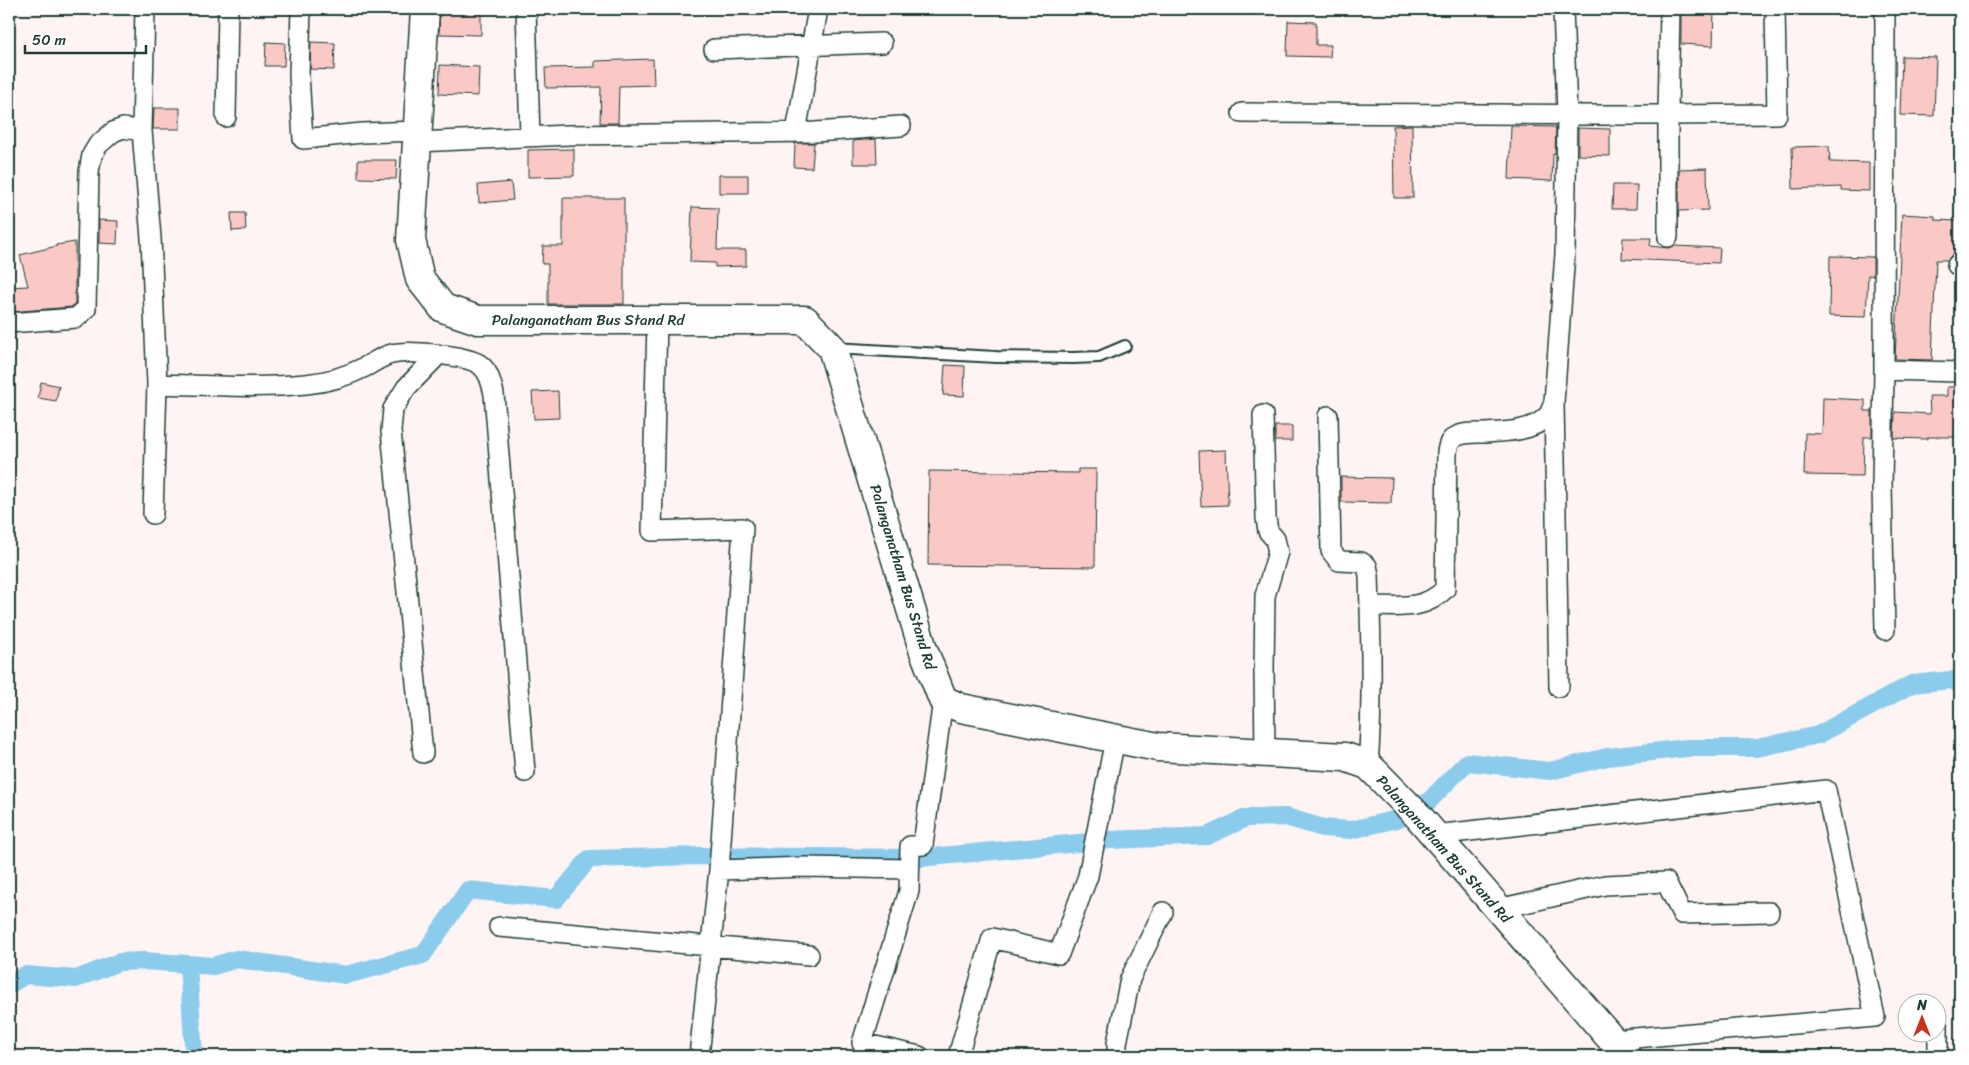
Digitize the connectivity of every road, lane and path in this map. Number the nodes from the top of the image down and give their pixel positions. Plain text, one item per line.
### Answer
1 (146, 9) edge
2 (228, 9) edge
3 (301, 9) edge
4 (425, 9) edge
5 (526, 9) edge
6 (818, 9) edge
7 (1563, 9) edge
8 (1670, 9) edge
9 (1775, 9) edge
10 (1885, 9) edge
11 (882, 43) dead end
12 (811, 46) junction
13 (714, 49) dead end
14 (1242, 113) dead end
15 (1567, 114) junction
16 (1668, 115) junction
17 (226, 117) dead end
18 (901, 126) dead end
19 (142, 131) junction
20 (796, 132) junction
21 (417, 136) junction
22 (530, 136) junction
23 (1668, 237) dead end
24 (657, 320) junction
25 (9, 323) edge
26 (1125, 346) dead end
27 (832, 348) junction
28 (438, 355) junction
29 (1884, 370) junction
30 (1960, 372) edge
31 (157, 384) junction
32 (1554, 402) junction
33 (1263, 415) dead end
34 (1328, 416) dead end
35 (153, 514) dead end
36 (1370, 606) junction
37 (1885, 630) dead end
38 (1560, 687) dead end
39 (943, 700) junction
40 (1115, 739) junction
41 (1266, 752) junction
42 (423, 753) dead end
43 (1368, 766) junction
44 (525, 772) dead end
45 (1420, 819) junction
46 (909, 869) junction
47 (719, 870) junction
48 (1498, 909) junction
49 (1163, 912) dead end
50 (1769, 912) dead end
51 (499, 927) dead end
52 (710, 946) junction
53 (809, 955) dead end
54 (1938, 1042) edge
55 (1619, 1048) edge
56 (860, 1049) edge
57 (699, 1056) edge
58 (919, 1056) edge
59 (958, 1056) edge
60 (1116, 1056) edge
61 (1938, 1056) edge

1 - 19 street
2 - 17 street
3 - 21 street
4 - 21 street, Palanganatham Bus Stand Rd
5 - 22 street
6 - 12 street
7 - 15 street
8 - 16 street
9 - 16 street
10 - 29 street
11 - 12 street
12 - 13 street
12 - 20 street
14 - 15 street
15 - 16 street
15 - 32 street
16 - 23 street
18 - 20 street
19 - 25 street
19 - 31 street
20 - 22 street
21 - 22 street
21 - 24 street, Palanganatham Bus Stand Rd
24 - 27 street, Palanganatham Bus Stand Rd
24 - 47 street
26 - 27 lane
27 - 39 street, Palanganatham Bus Stand Rd
28 - 31 street
28 - 42 street
28 - 44 street
29 - 30 street
29 - 37 street
31 - 35 street
32 - 36 street
32 - 38 street
33 - 41 street
34 - 36 street
36 - 43 street
39 - 40 street, Palanganatham Bus Stand Rd
39 - 46 street
40 - 41 street, Palanganatham Bus Stand Rd
40 - 59 street
41 - 43 street, Palanganatham Bus Stand Rd
43 - 45 street, Palanganatham Bus Stand Rd
45 - 48 street, Palanganatham Bus Stand Rd
45 - 55 street
46 - 47 street
46 - 56 street
47 - 52 street
48 - 50 street
48 - 55 street, Palanganatham Bus Stand Rd
49 - 60 street
51 - 52 street
52 - 53 street
52 - 57 street
54 - 61 street
56 - 58 street

